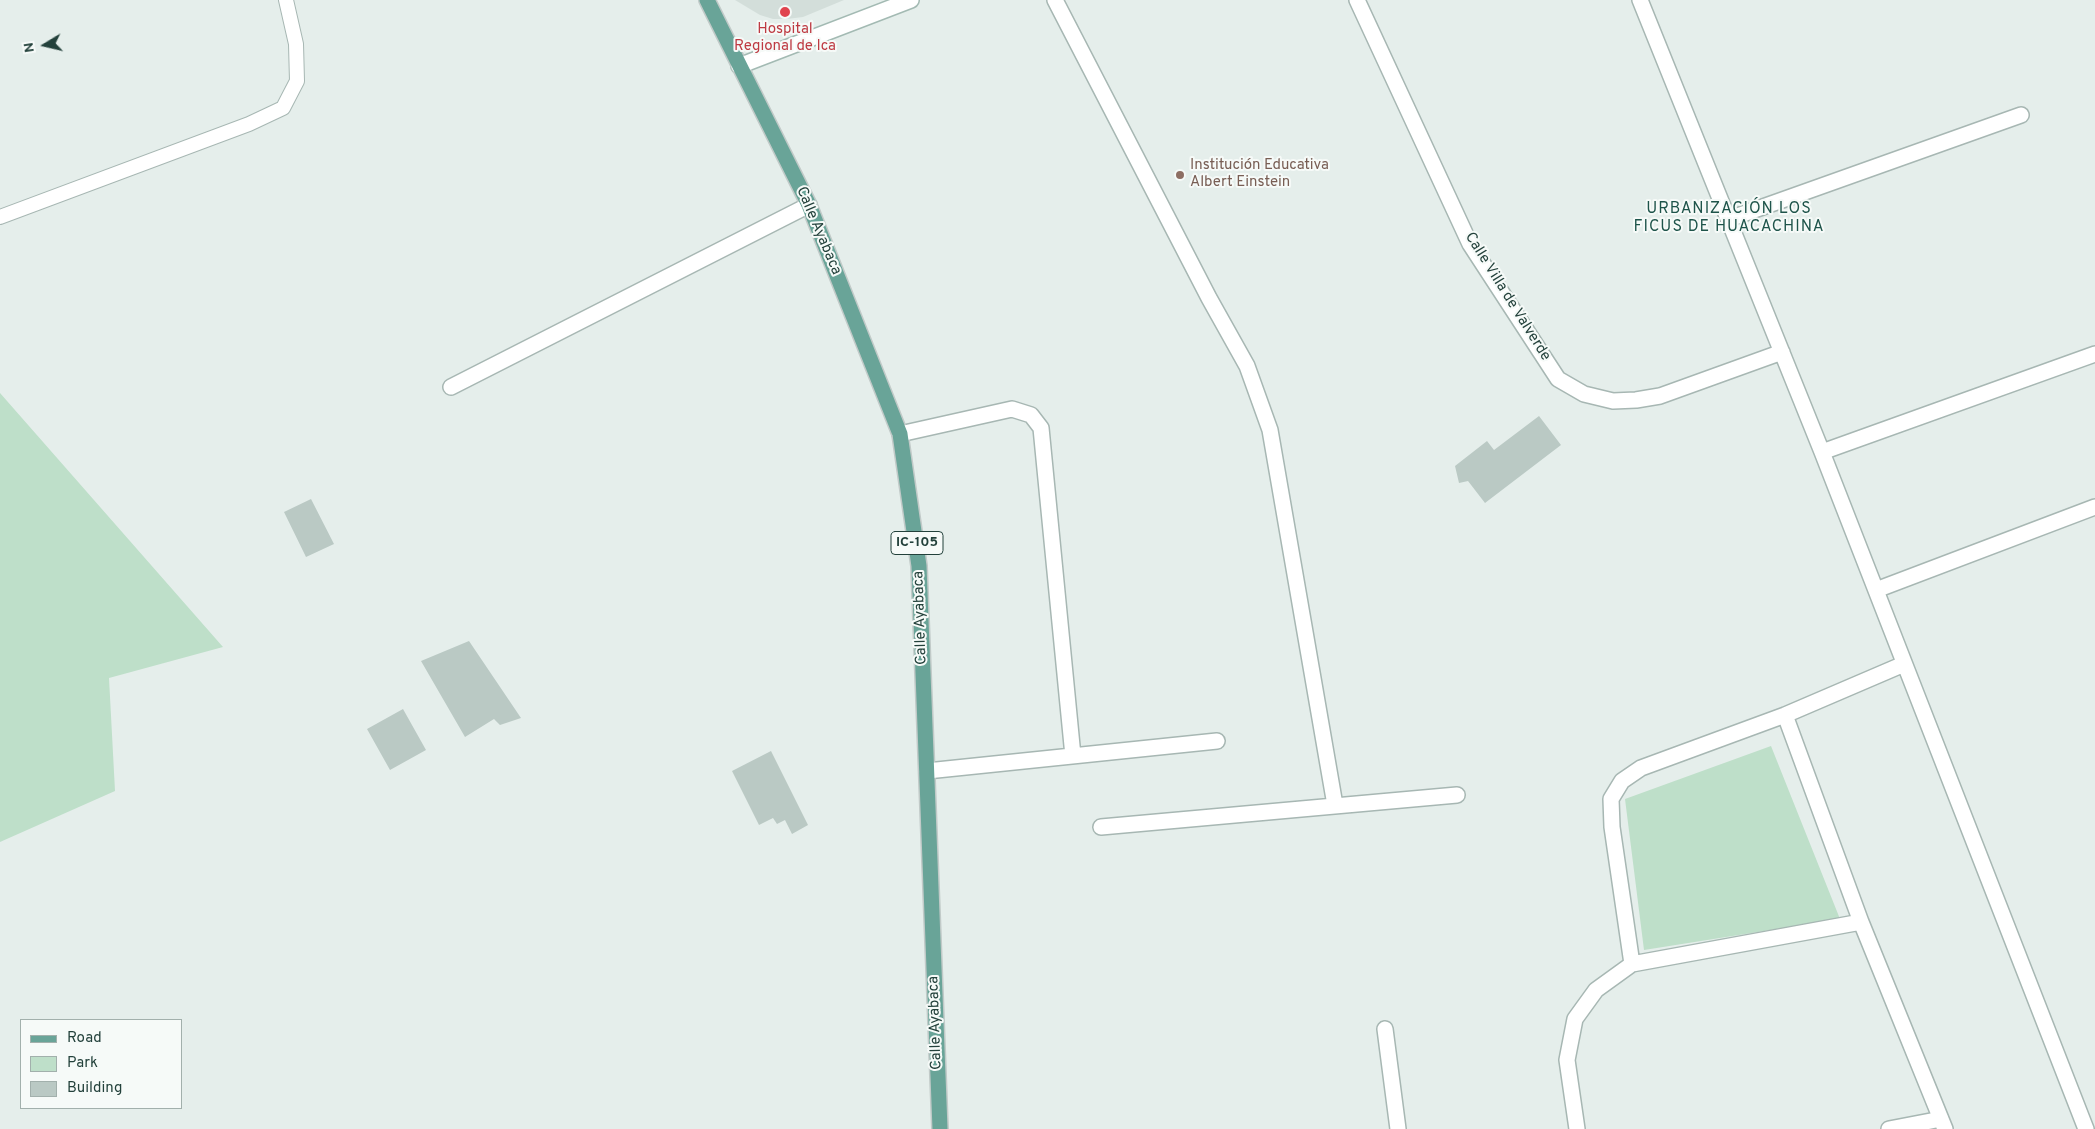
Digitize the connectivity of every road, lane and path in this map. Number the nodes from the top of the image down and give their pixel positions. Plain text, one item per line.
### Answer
1 (286, 0) edge
2 (707, 0) edge
3 (911, 0) edge
4 (1055, 0) edge
5 (1357, 0) edge
6 (1640, 0) edge
7 (739, 66) junction
8 (2021, 115) dead end
9 (809, 205) junction
10 (0, 217) edge
11 (1729, 219) junction
12 (1782, 352) junction
13 (2095, 354) edge
14 (451, 387) dead end
15 (900, 434) junction
16 (1822, 452) junction
17 (2095, 507) edge
18 (1876, 590) junction
19 (1904, 664) junction
20 (1786, 715) junction
21 (1217, 741) dead end
22 (1073, 756) junction
23 (927, 771) junction
24 (1457, 795) dead end
25 (1335, 805) junction
26 (1101, 827) dead end
27 (1861, 922) junction
28 (1632, 964) junction
29 (1385, 1029) dead end
30 (1943, 1124) edge
31 (940, 1129) edge
32 (1398, 1129) edge
33 (1577, 1129) edge
34 (1889, 1129) edge
35 (2086, 1129) edge

1 - 10 lane
2 - 7 main road, Calle Ayabaca / IC-105
3 - 7 street
4 - 25 street
5 - 12 street, Calle Villa de Valverde
6 - 11 street
7 - 9 main road, Calle Ayabaca / IC-105
8 - 11 street
9 - 14 street
9 - 15 main road, Calle Ayabaca / IC-105
11 - 12 street
12 - 16 street
13 - 16 street
15 - 22 street
15 - 23 main road, Calle Ayabaca / IC-105
16 - 18 street
17 - 18 street
18 - 19 street
19 - 20 street
19 - 35 street
20 - 27 street
20 - 28 street
21 - 22 street
22 - 23 street
23 - 31 main road, Calle Ayabaca / IC-105
24 - 25 street
25 - 26 street
27 - 28 street
27 - 30 street
28 - 33 street
29 - 32 street
30 - 34 street

